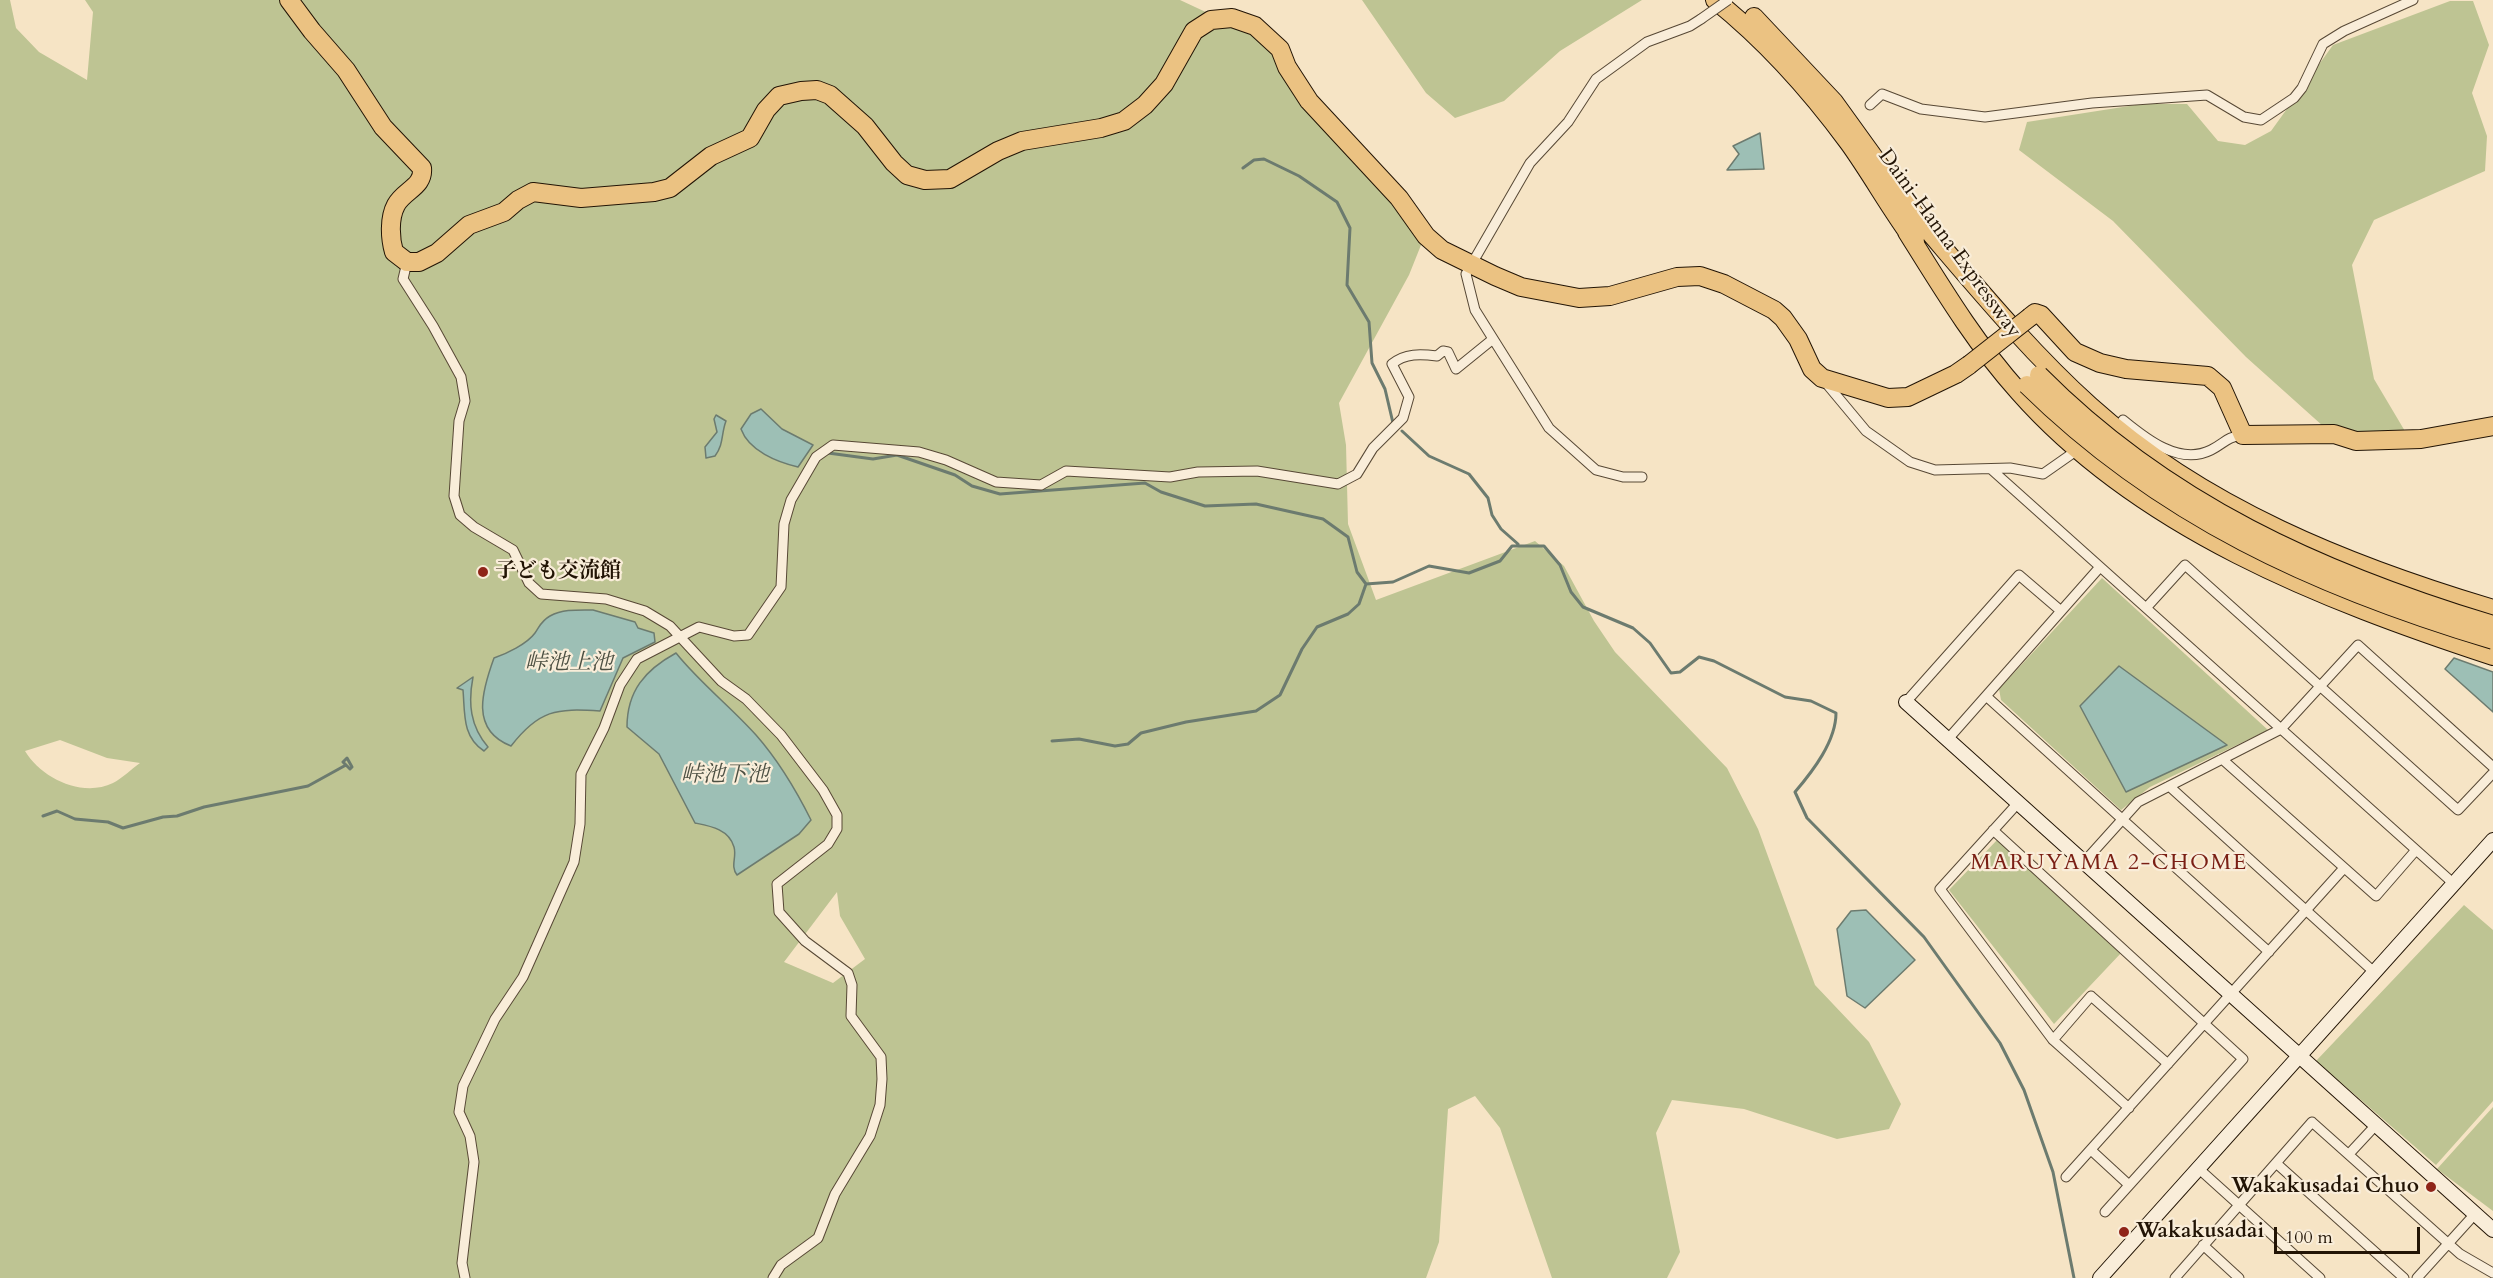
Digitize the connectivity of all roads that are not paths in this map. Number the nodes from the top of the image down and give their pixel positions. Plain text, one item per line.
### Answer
1 (288, 0) edge
2 (1715, 0) edge
3 (1728, 0) edge
4 (1735, 0) edge
5 (2413, 0) edge
6 (1870, 105) dead end
7 (1914, 227) junction
8 (407, 262) junction
9 (1471, 264) junction
10 (1492, 339) junction
11 (1822, 378) junction
12 (2033, 380) junction
13 (2123, 420) dead end
14 (2493, 426) edge
15 (2243, 435) junction
16 (2073, 453) dead end
17 (1992, 470) junction
18 (1642, 477) dead end
19 (2100, 567) junction
20 (2146, 608) junction
21 (2493, 609) edge
22 (2061, 611) junction
23 (2493, 625) edge
24 (680, 637) junction
25 (2493, 640) edge
26 (2493, 656) edge
27 (2321, 685) junction
28 (1986, 696) junction
29 (1906, 702) joint
30 (2281, 729) junction
31 (1948, 739) junction
32 (2222, 759) junction
33 (2493, 767) edge
34 (2493, 773) edge
35 (2169, 786) junction
36 (2018, 803) junction
37 (2122, 819) junction
38 (1993, 830) junction
39 (2493, 840) edge
40 (2416, 850) junction
41 (2084, 862) junction
42 (2344, 868) junction
43 (2453, 883) junction
44 (2306, 910) junction
45 (2269, 952) junction
46 (2374, 972) junction
47 (2230, 995) junction
48 (2204, 1024) junction
49 (2053, 1040) junction
50 (2299, 1057) junction
51 (2168, 1064) junction
52 (2129, 1108) junction
53 (2375, 1126) junction
54 (2091, 1150) junction
55 (2349, 1154) junction
56 (2276, 1163) junction
57 (2198, 1168) junction
58 (2066, 1177) dead end
59 (2129, 1185) junction
60 (2239, 1205) junction
61 (2105, 1212) dead end
62 (2474, 1215) junction
63 (2493, 1230) edge
64 (2448, 1243) junction
65 (2203, 1245) junction
66 (2493, 1273) edge
67 (465, 1278) edge
68 (773, 1278) edge
69 (2100, 1278) edge
70 (2175, 1278) edge
71 (2239, 1278) edge
72 (2320, 1278) edge
73 (2404, 1278) edge
74 (2417, 1278) edge

1 - 8 highway
2 - 7 highway, Daini-Hanna Expressway
3 - 9 street, bridge
4 - 7 highway, Daini-Hanna Expressway
5 - 6 street
7 - 12 highway, Daini-Hanna Expressway
7 - 21 highway
7 - 26 highway
8 - 9 highway
8 - 24 street
9 - 10 street
9 - 11 highway
10 - 18 street
10 - 24 street
11 - 15 highway, bridge
11 - 17 street
12 - 23 highway, Daini-Hanna Expressway, bridge
12 - 25 highway, Daini-Hanna Expressway, bridge
13 - 15 street
14 - 15 highway
16 - 17 street
17 - 19 street
19 - 20 street
19 - 22 street
20 - 27 street
20 - 30 street
22 - 28 street
22 - 29 street
24 - 67 street
24 - 68 street
27 - 30 street
27 - 33 street
27 - 34 street
28 - 31 street
28 - 37 street
29 - 31 street
30 - 32 street
30 - 40 street
31 - 36 street
32 - 35 street
32 - 42 street
35 - 37 street
35 - 44 street
36 - 38 street
36 - 41 street
37 - 41 street
37 - 45 street
38 - 48 street
38 - 49 street
39 - 43 street
40 - 42 street
40 - 43 street
41 - 47 street
42 - 44 street
43 - 46 street
44 - 45 street
44 - 46 street
45 - 47 street
46 - 50 street
47 - 48 street
47 - 50 street
48 - 51 street
48 - 59 street
49 - 51 street
49 - 52 street
50 - 53 street
50 - 57 street
51 - 52 street
52 - 54 street
53 - 55 street
53 - 62 street
54 - 58 street
54 - 59 street
55 - 56 street
55 - 64 street
56 - 60 street
56 - 73 street
57 - 60 street
57 - 69 street
59 - 61 street
60 - 65 street
60 - 72 street
62 - 63 street
62 - 64 street
64 - 66 street
64 - 74 street
65 - 70 street
65 - 71 street

